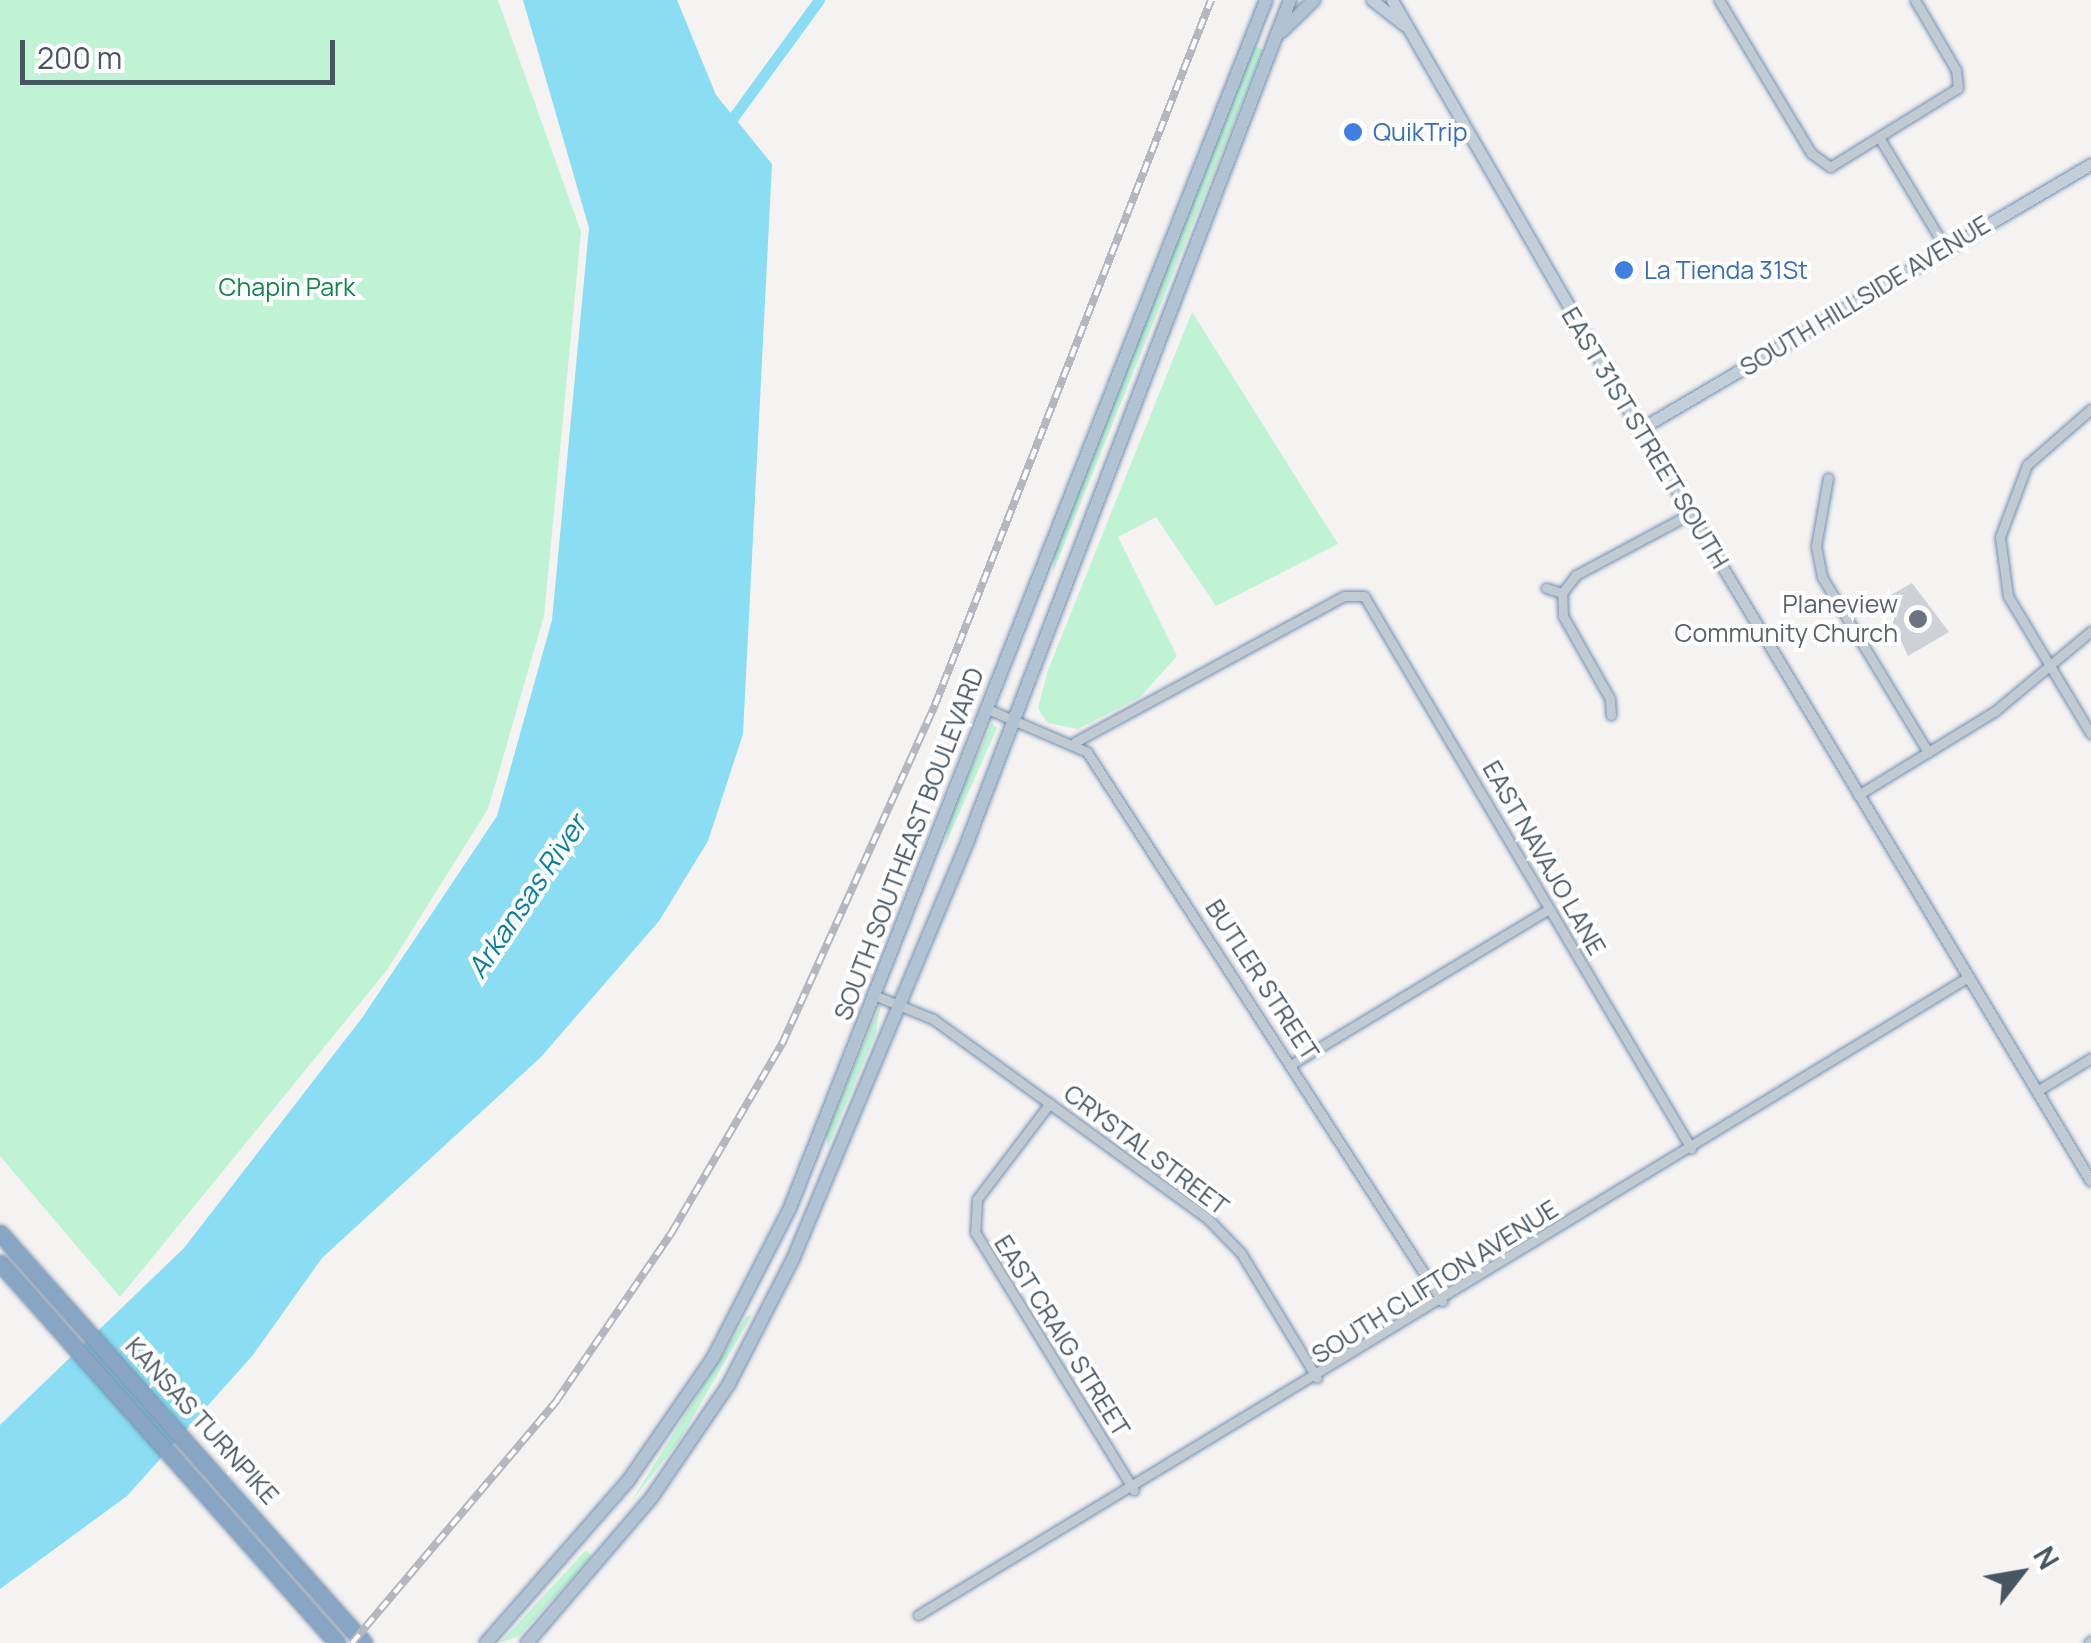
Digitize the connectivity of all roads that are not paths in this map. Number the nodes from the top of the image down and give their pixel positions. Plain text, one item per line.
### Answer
1 (1266, 0) edge
2 (1290, 0) edge
3 (1314, 0) edge
4 (1372, 0) edge
5 (1392, 0) edge
6 (1718, 0) edge
7 (1915, 0) edge
8 (1404, 25) junction
9 (1271, 46) junction
10 (1880, 140) junction
11 (2091, 164) edge
12 (1946, 249) junction
13 (2091, 409) edge
14 (1640, 430) junction
15 (1828, 478) dead end
16 (1690, 514) junction
17 (1546, 588) dead end
18 (1562, 594) junction
19 (2091, 632) edge
20 (2049, 666) junction
21 (985, 708) junction
22 (1611, 715) dead end
23 (1013, 722) junction
24 (2091, 734) edge
25 (1075, 742) junction
26 (1928, 752) junction
27 (1858, 795) junction
28 (1549, 909) junction
29 (1968, 977) junction
30 (874, 995) junction
31 (900, 1004) junction
32 (2091, 1058) edge
33 (1292, 1064) junction
34 (2037, 1092) junction
35 (1050, 1102) junction
36 (1691, 1148) junction
37 (2091, 1181) edge
38 (0, 1233) edge
39 (0, 1263) edge
40 (1442, 1301) junction
41 (1317, 1378) junction
42 (1134, 1490) junction
43 (918, 1615) dead end
44 (337, 1643) edge
45 (364, 1643) edge
46 (486, 1643) edge
47 (527, 1643) edge

1 - 21 main road, SOUTH SOUTHEAST BOULEVARD
2 - 9 main road, SOUTH SOUTHEAST BOULEVARD
3 - 9 main road
4 - 8 main road
5 - 8 main road, EAST 31ST STREET SOUTH
6 - 10 street
7 - 10 street
8 - 14 main road, EAST 31ST STREET SOUTH
9 - 23 main road, SOUTH SOUTHEAST BOULEVARD
10 - 12 street
11 - 12 main road, SOUTH HILLSIDE AVENUE
12 - 14 main road, SOUTH HILLSIDE AVENUE
13 - 20 street
14 - 16 street, EAST 31ST STREET SOUTH
15 - 26 street
16 - 18 street
16 - 27 street, EAST 31ST STREET SOUTH
17 - 18 street
18 - 22 street
19 - 20 street
20 - 24 street
20 - 26 street
21 - 23 street
21 - 30 main road, SOUTH SOUTHEAST BOULEVARD
23 - 25 street
23 - 31 main road, SOUTH SOUTHEAST BOULEVARD
25 - 28 street, EAST NAVAJO LANE
25 - 33 street, BUTLER STREET
26 - 27 street
27 - 29 street, EAST 31ST STREET SOUTH
28 - 33 street
28 - 36 street, EAST NAVAJO LANE
29 - 34 street, EAST 31ST STREET SOUTH
29 - 36 street, SOUTH CLIFTON AVENUE
30 - 31 street, CRYSTAL STREET
30 - 46 main road, SOUTH SOUTHEAST BOULEVARD
31 - 35 street, CRYSTAL STREET
31 - 47 main road, SOUTH SOUTHEAST BOULEVARD
32 - 34 street
33 - 40 street, BUTLER STREET
34 - 37 street, EAST 31ST STREET SOUTH
35 - 41 street, CRYSTAL STREET
35 - 42 street, EAST CRAIG STREET
36 - 40 street, SOUTH CLIFTON AVENUE
38 - 45 highway, KANSAS TURNPIKE
39 - 44 highway, KANSAS TURNPIKE
40 - 41 street, SOUTH CLIFTON AVENUE
41 - 42 street, SOUTH CLIFTON AVENUE
42 - 43 street, SOUTH CLIFTON AVENUE

